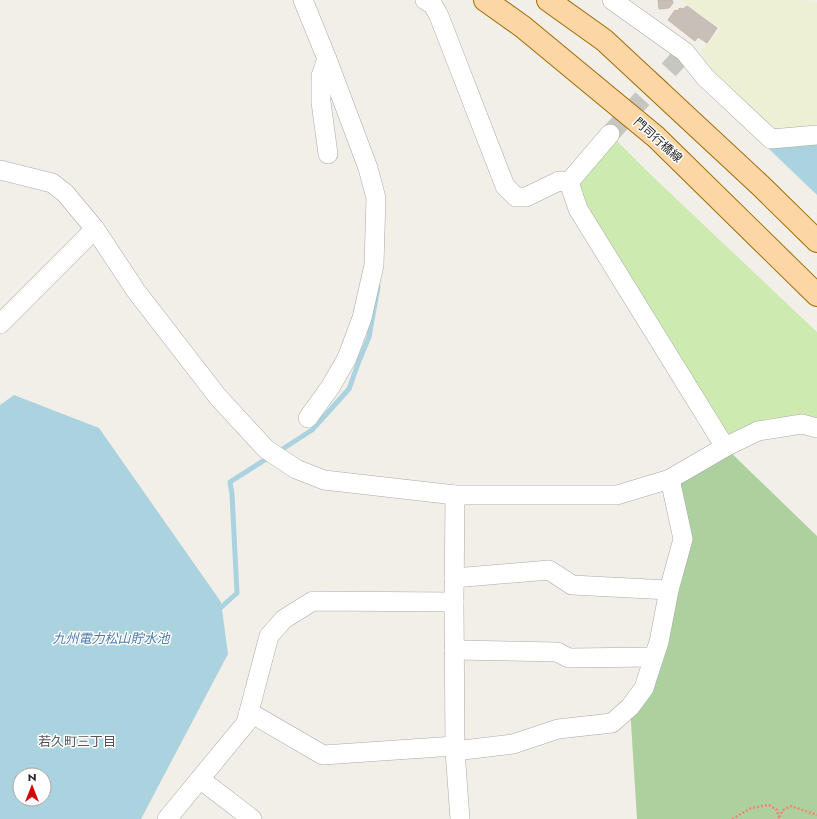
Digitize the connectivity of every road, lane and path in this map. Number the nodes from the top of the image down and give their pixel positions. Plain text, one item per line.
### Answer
1 (303, 0) edge
2 (425, 0) edge
3 (485, 0) edge
4 (548, 0) edge
5 (612, 0) edge
6 (327, 59) junction
7 (610, 134) tunnel mouth
8 (817, 135) edge
9 (328, 154) dead end
10 (0, 170) edge
11 (569, 182) junction
12 (95, 229) junction
13 (817, 241) edge
14 (817, 295) edge
15 (0, 324) edge
16 (308, 418) dead end
17 (817, 428) edge
18 (725, 447) junction
19 (670, 479) junction
20 (455, 495) junction
21 (454, 578) junction
22 (669, 590) junction
23 (454, 602) junction
24 (454, 650) junction
25 (654, 657) junction
26 (249, 712) junction
27 (455, 749) junction
28 (200, 779) junction
29 (817, 815) edge
30 (778, 818) edge
31 (167, 819) edge
32 (252, 819) edge
33 (460, 819) edge
34 (732, 819) edge

1 - 6 street
2 - 11 street
3 - 14 main road, 門司行橋線
4 - 13 main road
5 - 8 street
6 - 9 street
6 - 16 street
7 - 11 street
10 - 12 street
11 - 18 street
12 - 15 street
12 - 20 street
17 - 18 street
18 - 19 street
19 - 20 street
19 - 22 street
20 - 21 street
21 - 22 street
21 - 23 street
22 - 25 street
23 - 24 street
23 - 26 street
24 - 25 street
24 - 27 street
25 - 27 street
26 - 27 street
26 - 28 street
27 - 33 street
28 - 31 street
28 - 32 street
29 - 30 path
30 - 34 path

